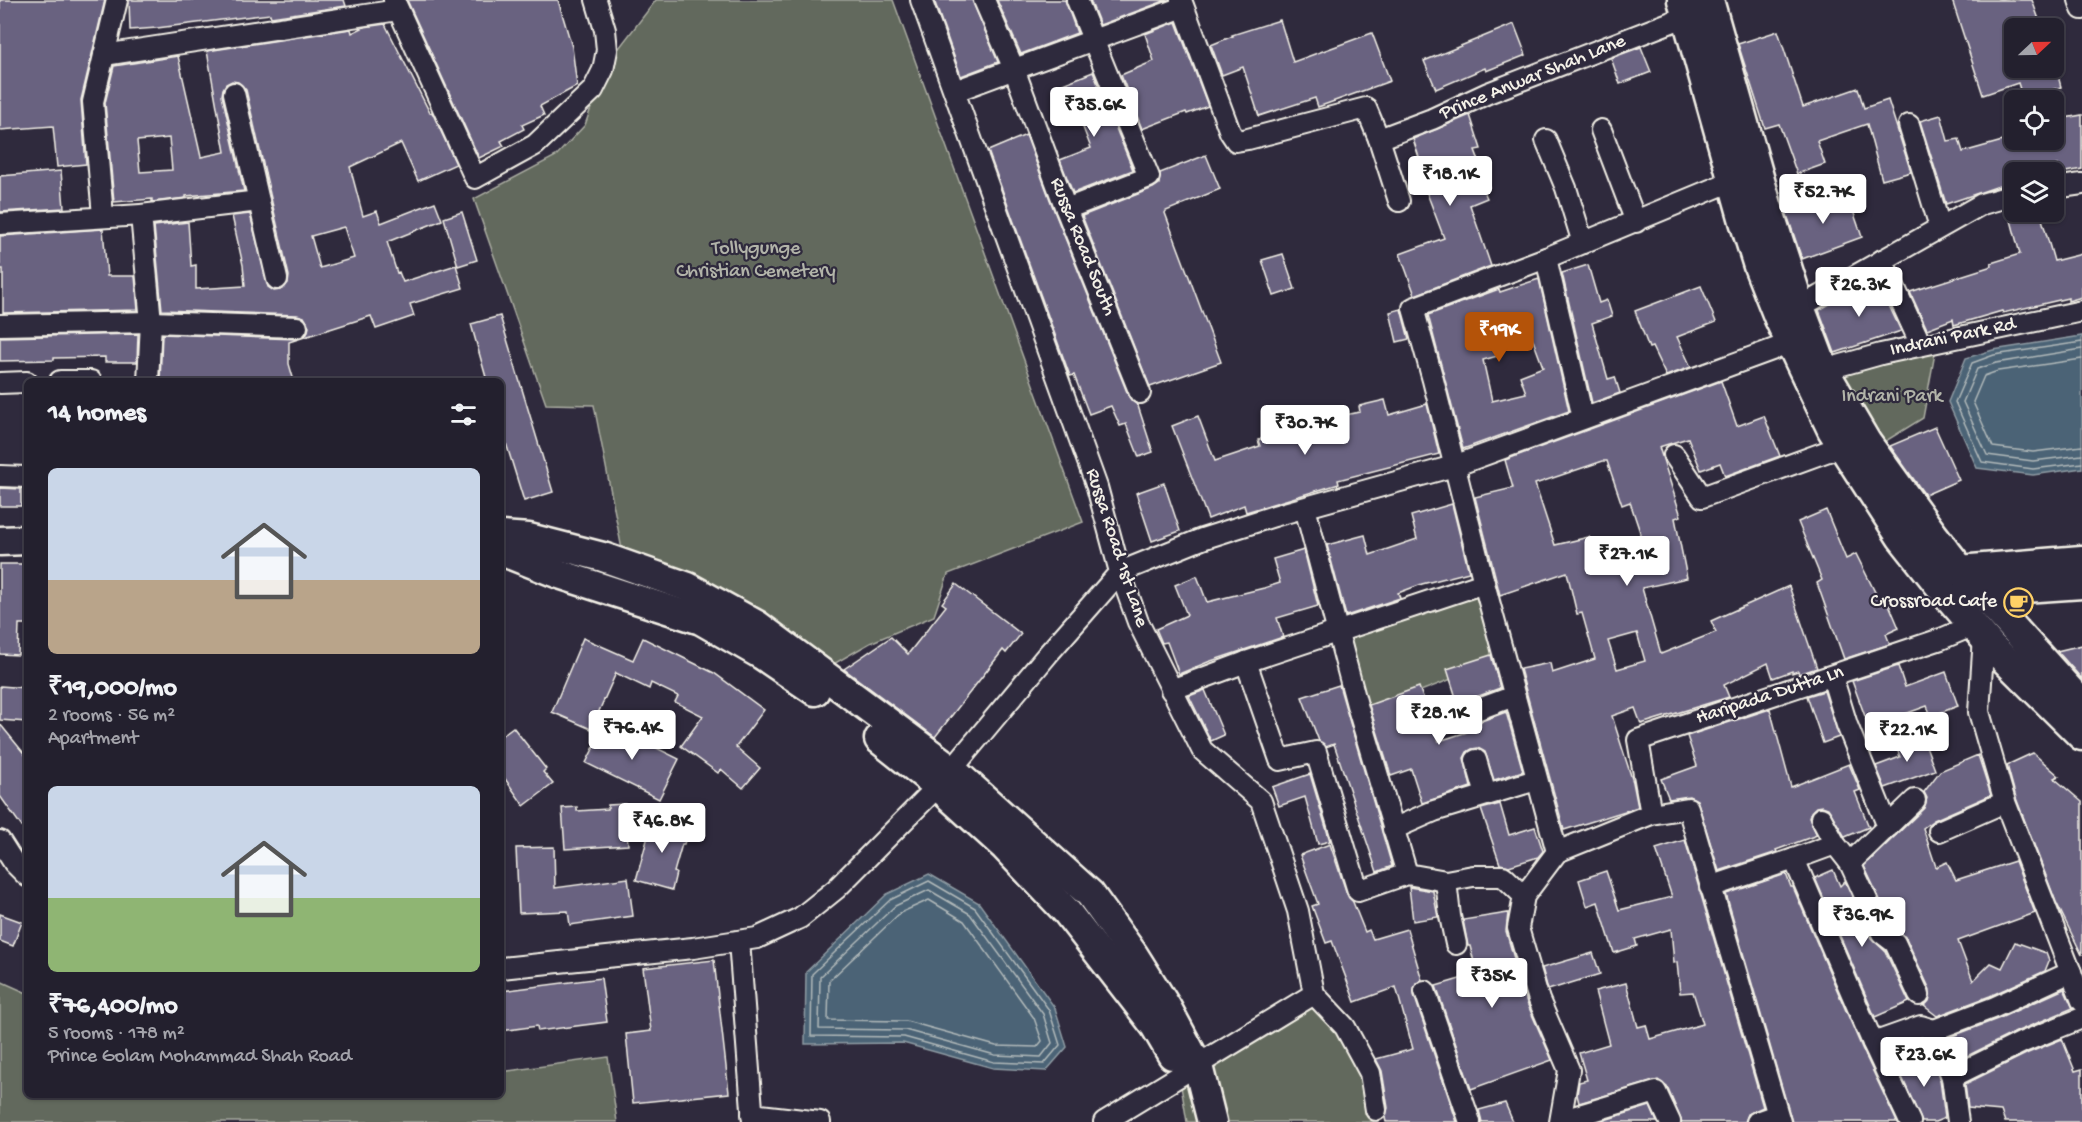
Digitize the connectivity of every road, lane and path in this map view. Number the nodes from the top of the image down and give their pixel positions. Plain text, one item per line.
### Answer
1 (117, 0) edge
2 (596, 0) edge
3 (921, 0) edge
4 (984, 0) edge
5 (1077, 0) edge
6 (2079, 0) edge
7 (1182, 3) edge
8 (396, 5) edge
9 (2082, 9) edge
10 (1696, 12) edge
11 (1094, 41) junction
12 (104, 55) junction
13 (1014, 69) junction
14 (955, 91) junction
15 (234, 93) dead end
16 (1909, 125) dead end
17 (1601, 130) dead end
18 (1379, 139) junction
19 (1546, 140) dead end
20 (1732, 181) junction
21 (2082, 184) edge
22 (2064, 187) edge
23 (2004, 198) edge
24 (259, 201) junction
25 (1399, 201) dead end
26 (1066, 209) junction
27 (141, 215) junction
28 (103, 216) junction
29 (1635, 222) junction
30 (0, 224) edge
31 (1940, 227) junction
32 (1583, 243) junction
33 (1546, 258) junction
34 (1882, 260) junction
35 (277, 279) dead end
36 (1800, 307) junction
37 (2082, 311) edge
38 (151, 322) junction
39 (0, 325) edge
40 (297, 327) dead end
41 (1791, 342) junction
42 (1921, 345) junction
43 (1824, 370) junction
44 (148, 378) edge
45 (24, 382) edge
46 (0, 383) edge
47 (1140, 393) dead end
48 (1583, 418) junction
49 (1842, 446) junction
50 (1674, 455) dead end
51 (1454, 466) junction
52 (0, 476) edge
53 (24, 477) edge
54 (1305, 508) junction
55 (504, 536) edge
56 (24, 540) edge
57 (0, 541) edge
58 (504, 552) edge
59 (2082, 560) edge
60 (1960, 569) junction
61 (1120, 572) junction
62 (1484, 583) junction
63 (1938, 584) junction
64 (2082, 584) edge
65 (1979, 591) junction
66 (1337, 632) junction
67 (1978, 632) junction
68 (1246, 662) junction
69 (1832, 676) junction
70 (1171, 690) junction
71 (1514, 696) junction
72 (2082, 704) edge
73 (1444, 722) dead end
74 (2082, 736) edge
75 (1476, 760) dead end
76 (945, 777) junction
77 (1536, 780) junction
78 (1486, 795) junction
79 (1915, 800) dead end
80 (2005, 802) junction
81 (1651, 814) junction
82 (1821, 818) dead end
83 (1888, 827) junction
84 (1393, 829) junction
85 (1939, 831) dead end
86 (0, 841) edge
87 (1835, 844) junction
88 (1557, 852) junction
89 (1794, 859) junction
90 (1850, 863) junction
91 (24, 873) edge
92 (1407, 874) junction
93 (1446, 881) junction
94 (1710, 887) junction
95 (1524, 896) junction
96 (739, 941) junction
97 (1456, 944) dead end
98 (504, 968) edge
99 (2075, 974) edge
100 (1425, 991) dead end
101 (1314, 994) junction
102 (1919, 995) dead end
103 (2082, 1000) edge
104 (2082, 1018) edge
105 (1934, 1030) junction
106 (1873, 1042) junction
107 (1191, 1071) junction
108 (1952, 1077) junction
109 (1376, 1110) dead end
110 (753, 1118) edge
111 (1779, 1119) edge
112 (820, 1122) edge
113 (1104, 1122) edge
114 (1194, 1122) edge
115 (1212, 1122) edge
116 (1470, 1122) edge
117 (1560, 1122) edge
118 (1568, 1122) edge
119 (1670, 1122) edge
120 (1756, 1122) edge
121 (1910, 1122) edge
122 (1958, 1122) edge

1 - 12 street
2 - 8 street
3 - 14 street, Russa Road 1st Lane
4 - 13 street, Russa Road South
5 - 11 street
6 - 9 street
7 - 11 street
7 - 18 street
8 - 12 street
10 - 18 street, Prince Anwar Shah Lane
10 - 20 main road
10 - 36 main road
11 - 13 street
11 - 26 street
12 - 28 street
13 - 14 street
13 - 26 street, Russa Road South
14 - 61 street, Russa Road 1st Lane
15 - 24 street
16 - 31 street
17 - 29 street
18 - 25 street
19 - 32 street
20 - 29 street
20 - 41 main road
21 - 22 street
23 - 31 street
24 - 27 street
24 - 35 street
26 - 47 street, Russa Road South
27 - 28 street
27 - 38 street
28 - 30 street
29 - 32 street
31 - 34 street
32 - 33 street
33 - 48 street
33 - 51 street
34 - 36 street
34 - 42 street
36 - 43 main road
37 - 42 street, Indrani Park Rd
38 - 39 street
38 - 40 street
38 - 44 street
41 - 48 street
41 - 49 main road
42 - 43 street, Indrani Park Rd
43 - 60 main road
45 - 46 street
48 - 51 street
49 - 50 street
49 - 63 main road
51 - 54 street
51 - 62 street
52 - 53 street
54 - 61 street
54 - 66 street
55 - 76 main road
56 - 57 main road
58 - 76 main road
59 - 60 main road
60 - 63 main road
60 - 65 main road
61 - 70 street, Russa Road 1st Lane
61 - 76 street
62 - 66 street
62 - 71 street
63 - 65 main road
63 - 67 main road
64 - 65 main road
65 - 72 main road
66 - 68 street
66 - 84 street
67 - 69 street, Haripada Dutta Ln
67 - 74 main road
67 - 80 street
68 - 70 street
68 - 92 street
69 - 81 street, Haripada Dutta Ln
69 - 83 street
70 - 101 street, Russa Road 1st Lane
71 - 73 street
71 - 77 street
75 - 78 street
76 - 96 street
76 - 107 main road
77 - 78 street
77 - 88 street
78 - 84 street
79 - 83 street
80 - 85 street
80 - 99 street
81 - 88 street
81 - 94 street
82 - 87 street
83 - 90 street
84 - 92 street
86 - 91 street
87 - 89 street
87 - 90 street
88 - 95 street
89 - 94 street
89 - 106 street
90 - 102 street
92 - 93 street
93 - 95 street
93 - 97 street
94 - 111 street
95 - 117 street
96 - 98 street
96 - 110 street
99 - 103 street
99 - 105 street
100 - 116 street
101 - 107 street
101 - 109 street
104 - 108 street
105 - 106 street
105 - 108 street
106 - 121 street
107 - 113 street
107 - 114 main road
107 - 115 main road
108 - 122 street
110 - 112 street
111 - 120 street
118 - 119 street

